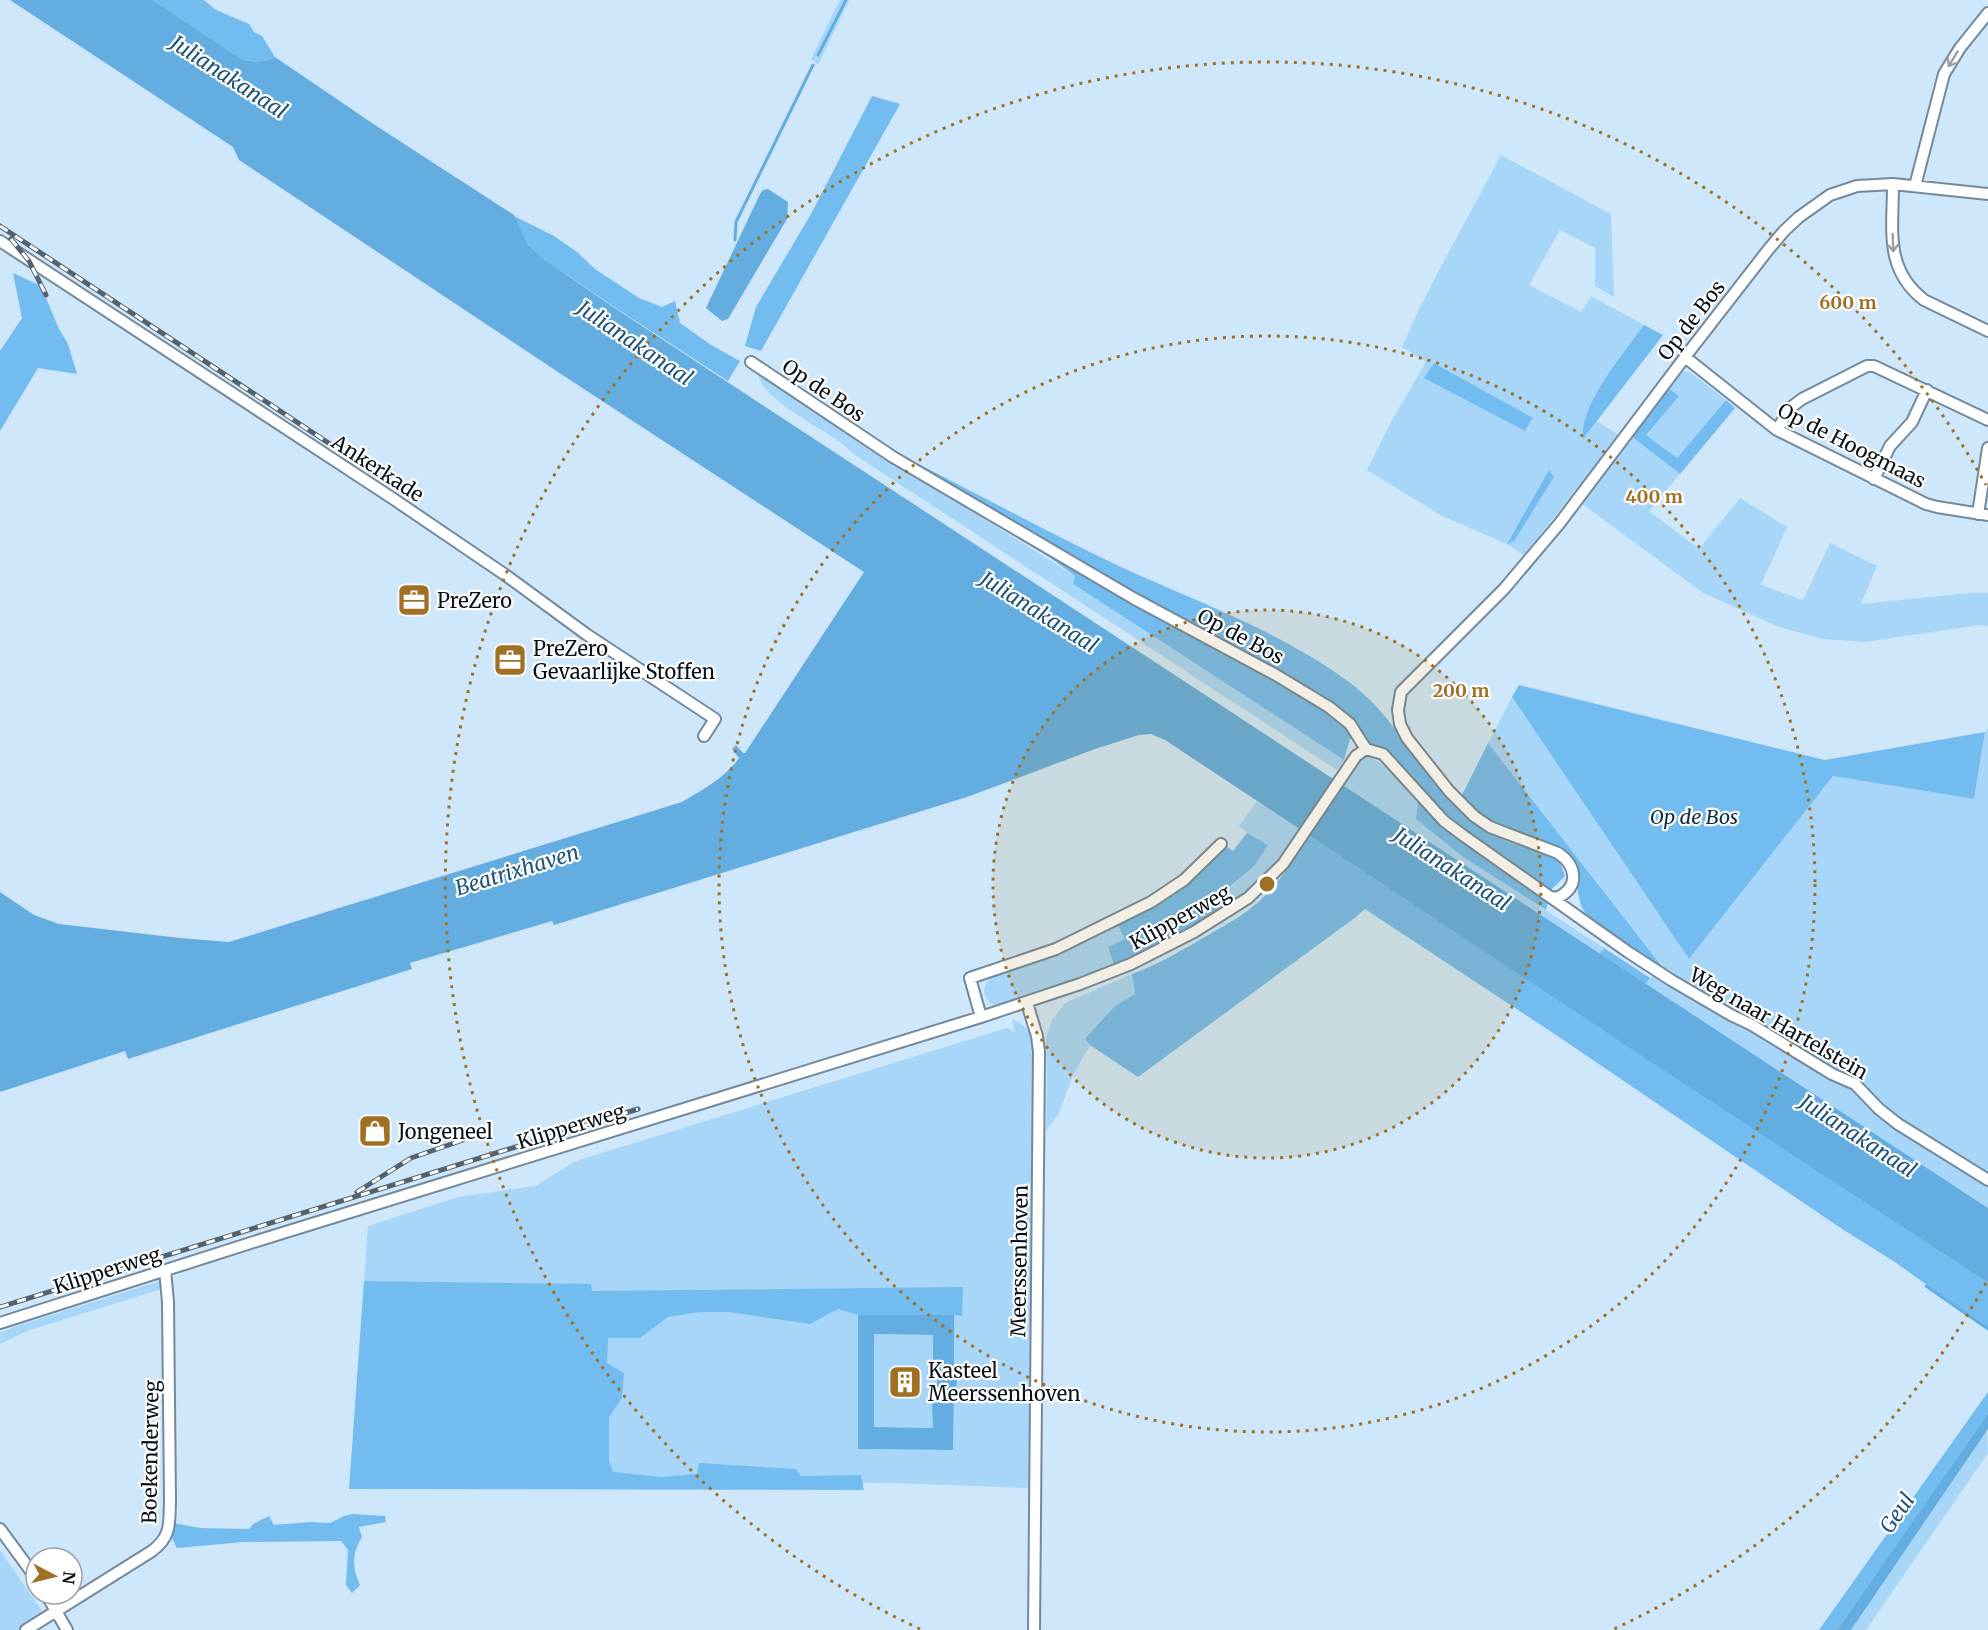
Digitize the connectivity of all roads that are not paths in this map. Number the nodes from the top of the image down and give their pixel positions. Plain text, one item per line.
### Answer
1 (1988, 13) edge
2 (1893, 184) junction
3 (1915, 186) junction
4 (1988, 194) edge
5 (0, 241) edge
6 (1988, 331) edge
7 (1685, 357) junction
8 (751, 362) dead end
9 (1927, 390) junction
10 (1988, 420) edge
11 (1777, 430) junction
12 (1988, 448) edge
13 (1874, 479) junction
14 (1983, 514) edge
15 (704, 736) dead end
16 (1366, 749) junction
17 (1221, 844) dead end
18 (1551, 897) junction
19 (1027, 1003) junction
20 (981, 1017) junction
21 (1988, 1180) edge
22 (165, 1270) junction
23 (0, 1323) edge
24 (0, 1529) edge
25 (24, 1562) edge
26 (54, 1606) edge
27 (56, 1610) junction
28 (26, 1630) edge
29 (67, 1630) edge
30 (1034, 1630) edge

1 -> 3 street
2 - 3 street, Op de Bos
2 -> 6 street
2 - 7 street, Op de Bos
3 - 4 street, Op de Bos
5 - 15 street, Ankerkade
7 - 11 street, Op de Hoogmaas
7 - 18 street, Op de Bos
8 - 16 street, Op de Bos
9 - 10 street
9 - 11 street
9 - 13 street
11 - 13 street, Op de Hoogmaas
12 - 14 street
13 - 14 street, Op de Hoogmaas
16 - 18 street, Op de Bos
16 - 19 street, Klipperweg
17 - 20 street, Klipperweg
18 - 21 street, Weg naar Hartelstein
19 - 20 street, Klipperweg
19 - 30 street, Meerssenhoven
20 - 22 street, Klipperweg
22 - 23 street, Klipperweg
22 - 27 street, Boekenderweg
24 - 25 street
26 - 27 street
27 - 28 street, Boekenderweg
27 - 29 street

